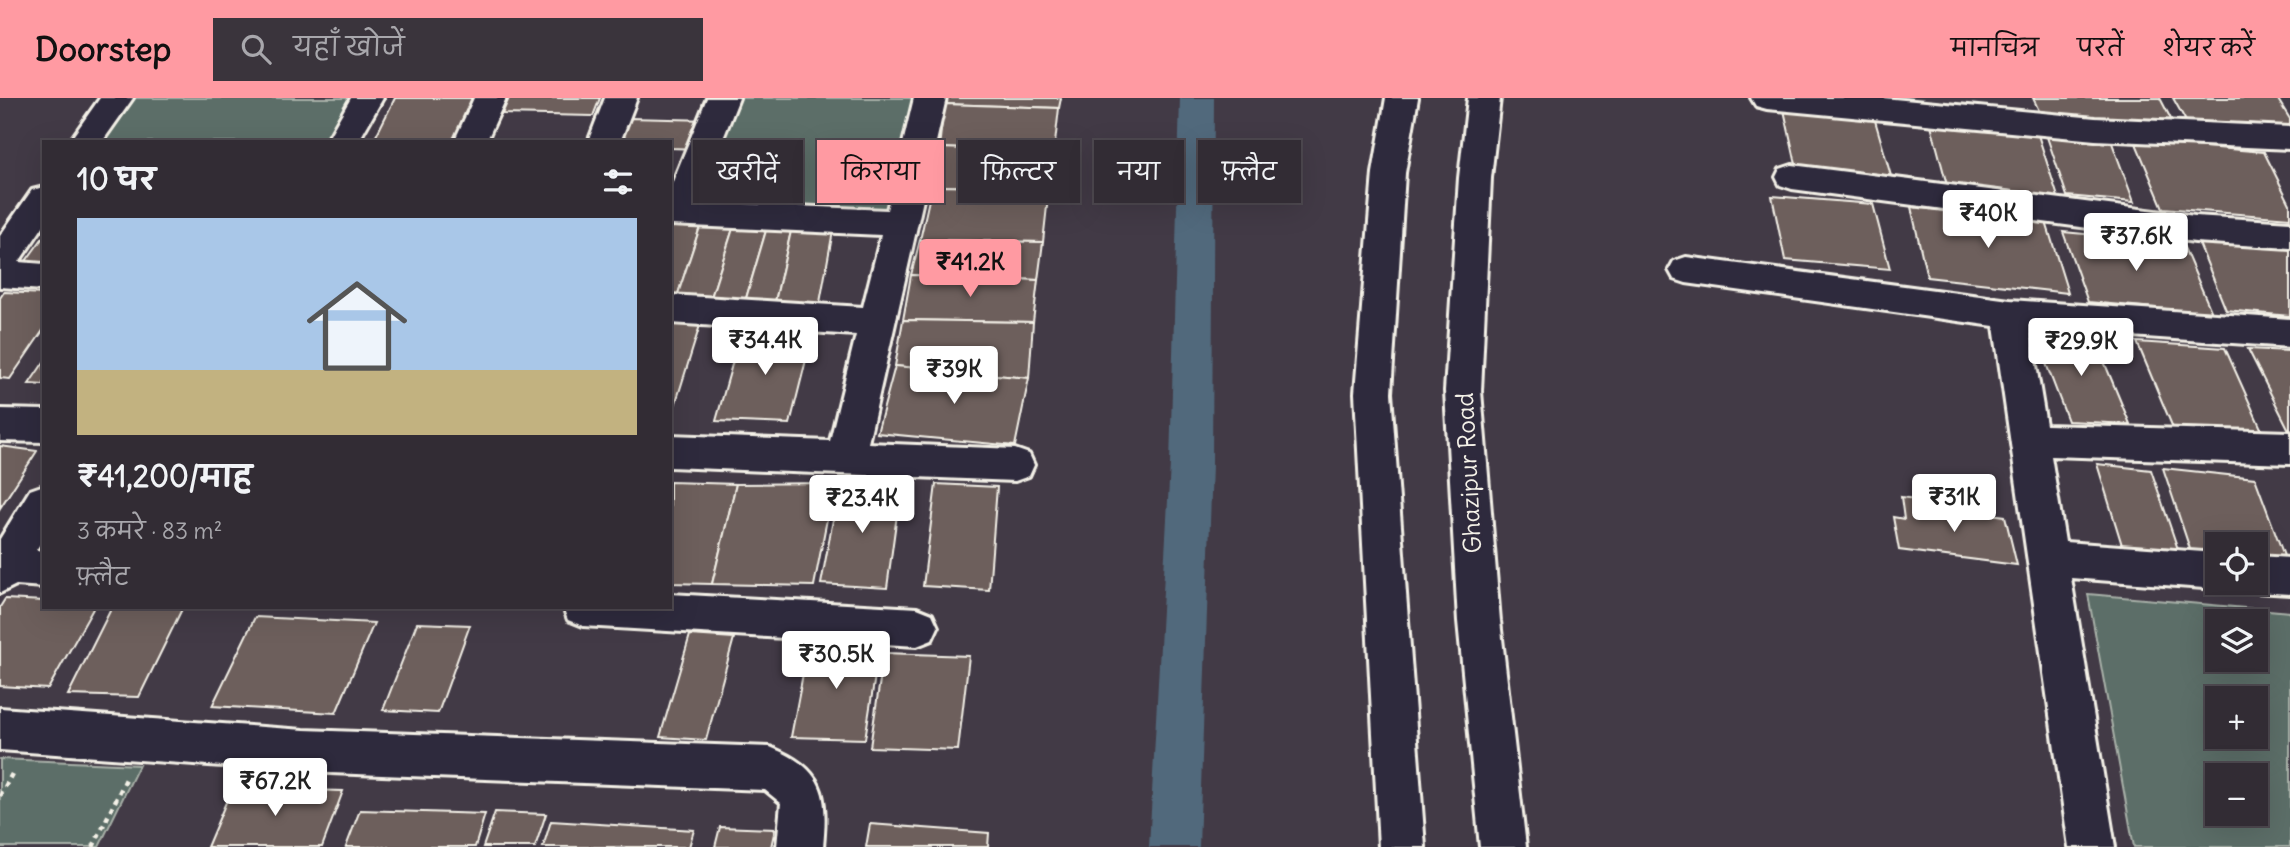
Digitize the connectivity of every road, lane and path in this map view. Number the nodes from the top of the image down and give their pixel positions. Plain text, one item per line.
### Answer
1 (117, 98) edge
2 (367, 98) edge
3 (490, 98) edge
4 (621, 98) edge
5 (723, 98) edge
6 (930, 98) edge
7 (1402, 98) edge
8 (1484, 98) edge
9 (1767, 98) edge
10 (2290, 138) edge
11 (86, 140) edge
12 (343, 140) edge
13 (471, 140) edge
14 (605, 140) edge
15 (1792, 177) dead end
16 (42, 202) edge
17 (673, 213) edge
18 (902, 223) junction
19 (2290, 235) edge
20 (0, 262) edge
21 (1686, 270) dead end
22 (0, 274) edge
23 (42, 276) edge
24 (672, 309) edge
25 (2010, 314) junction
26 (878, 322) junction
27 (2290, 333) edge
28 (0, 425) edge
29 (42, 426) edge
30 (2030, 440) junction
31 (2290, 448) edge
32 (672, 451) edge
33 (845, 458) junction
34 (1015, 465) dead end
35 (42, 507) edge
36 (2048, 558) junction
37 (16, 570) edge
38 (2205, 570) edge
39 (2268, 575) edge
40 (2290, 576) edge
41 (616, 609) edge
42 (917, 627) dead end
43 (4, 747) edge
44 (130, 770) dead end
45 (0, 796) edge
46 (93, 847) edge
47 (800, 847) edge
48 (1402, 847) edge
49 (1503, 847) edge
50 (2092, 847) edge

1 - 11 street
2 - 12 street
3 - 13 street
4 - 14 street
5 - 17 street
6 - 18 street
7 - 48 street
8 - 49 street, Ghazipur Road
9 - 10 street
15 - 19 street
16 - 20 street
17 - 18 street
18 - 26 street
21 - 25 street
22 - 23 street
24 - 26 street
25 - 27 street
25 - 30 street
26 - 33 street
28 - 29 street
30 - 31 street
30 - 36 street
32 - 33 street
33 - 34 street
35 - 37 street
36 - 38 street
36 - 50 street
39 - 40 street
41 - 42 street
43 - 45 path
43 - 47 street
44 - 46 path

